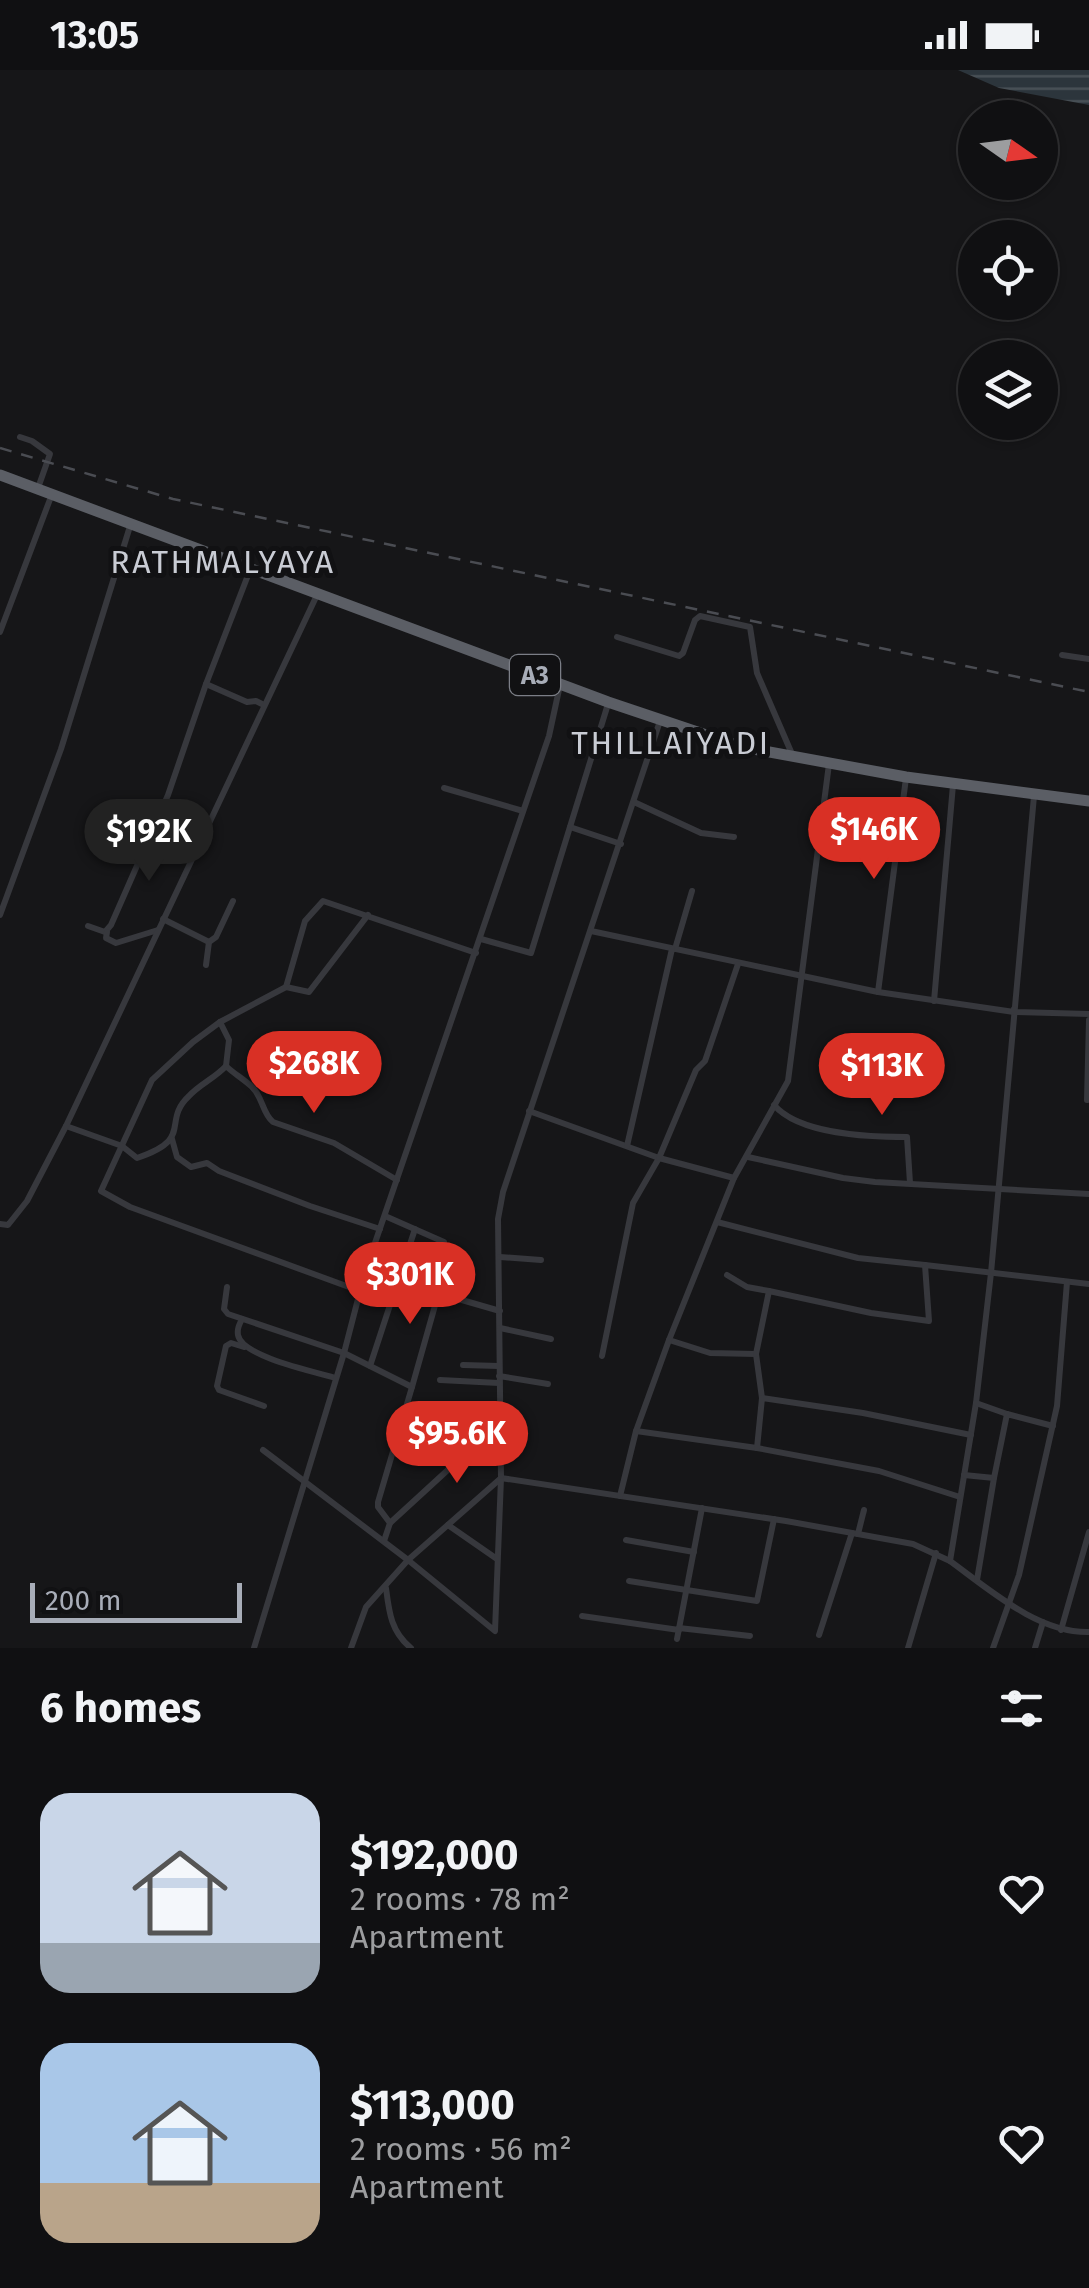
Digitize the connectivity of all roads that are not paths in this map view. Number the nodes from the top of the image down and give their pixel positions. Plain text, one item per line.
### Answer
1 (20, 437) dead end
2 (0, 475) edge
3 (38, 489) junction
4 (52, 494) junction
5 (131, 522) junction
6 (251, 568) junction
7 (318, 594) junction
8 (0, 632) edge
9 (617, 637) dead end
10 (1062, 655) dead end
11 (1089, 660) edge
12 (206, 684) junction
13 (560, 684) junction
14 (608, 702) junction
15 (265, 705) junction
16 (660, 721) junction
17 (792, 755) junction
18 (829, 764) junction
19 (906, 776) junction
20 (953, 784) junction
21 (444, 788) dead end
22 (1034, 796) junction
23 (1089, 801) edge
24 (634, 802) junction
25 (523, 810) junction
26 (570, 827) junction
27 (734, 837) dead end
28 (621, 844) junction
29 (692, 891) dead end
30 (1025, 898) dead end
31 (233, 902) dead end
32 (0, 915) edge
33 (368, 915) junction
34 (164, 918) junction
35 (88, 926) dead end
36 (107, 930) junction
37 (158, 930) junction
38 (590, 931) junction
39 (481, 939) junction
40 (209, 942) junction
41 (674, 949) junction
42 (476, 953) junction
43 (206, 964) dead end
44 (738, 964) junction
45 (800, 976) junction
46 (286, 988) junction
47 (878, 992) junction
48 (934, 1001) junction
49 (1014, 1012) junction
50 (1089, 1017) edge
51 (220, 1022) junction
52 (226, 1066) junction
53 (1087, 1100) edge
54 (774, 1105) junction
55 (528, 1110) junction
56 (66, 1126) junction
57 (172, 1139) junction
58 (122, 1146) junction
59 (627, 1146) junction
60 (748, 1157) junction
61 (659, 1158) junction
62 (734, 1178) junction
63 (397, 1180) junction
64 (910, 1183) junction
65 (998, 1187) junction
66 (1089, 1194) edge
67 (385, 1216) junction
68 (717, 1222) junction
69 (0, 1224) edge
70 (381, 1229) junction
71 (416, 1229) junction
72 (500, 1257) junction
73 (541, 1260) dead end
74 (925, 1265) junction
75 (365, 1272) junction
76 (992, 1274) junction
77 (727, 1275) dead end
78 (399, 1282) junction
79 (1067, 1282) junction
80 (1089, 1284) edge
81 (226, 1287) dead end
82 (360, 1290) junction
83 (769, 1292) junction
84 (438, 1295) junction
85 (500, 1311) junction
86 (242, 1319) junction
87 (500, 1328) junction
88 (551, 1339) dead end
89 (669, 1340) junction
90 (250, 1349) junction
91 (344, 1353) junction
92 (756, 1354) junction
93 (602, 1356) dead end
94 (463, 1364) dead end
95 (370, 1366) junction
96 (499, 1366) junction
97 (336, 1378) junction
98 (440, 1380) dead end
99 (499, 1380) junction
100 (548, 1384) dead end
101 (412, 1387) junction
102 (762, 1398) junction
103 (976, 1403) junction
104 (264, 1406) dead end
105 (499, 1407) junction
106 (1007, 1414) junction
107 (452, 1418) dead end
108 (499, 1423) junction
109 (1053, 1426) junction
110 (636, 1431) junction
111 (971, 1435) junction
112 (757, 1448) junction
113 (263, 1450) dead end
114 (964, 1475) junction
115 (501, 1478) junction
116 (994, 1478) junction
117 (305, 1483) junction
118 (620, 1496) junction
119 (960, 1496) junction
120 (702, 1508) junction
121 (864, 1510) dead end
122 (774, 1519) junction
123 (390, 1523) junction
124 (448, 1525) junction
125 (1089, 1532) edge
126 (855, 1533) junction
127 (626, 1540) dead end
128 (384, 1541) junction
129 (694, 1552) junction
130 (936, 1552) junction
131 (408, 1560) junction
132 (497, 1560) junction
133 (950, 1560) junction
134 (977, 1580) junction
135 (628, 1581) dead end
136 (386, 1588) junction
137 (686, 1590) junction
138 (1007, 1600) junction
139 (582, 1616) dead end
140 (1043, 1622) junction
141 (679, 1629) junction
142 (1061, 1630) junction
143 (1089, 1632) edge
144 (819, 1635) dead end
145 (750, 1636) dead end
146 (677, 1639) dead end
147 (254, 1648) edge
148 (351, 1648) edge
149 (411, 1648) edge
150 (908, 1648) edge
151 (993, 1648) edge
152 (1035, 1648) edge

1 - 3 street
2 - 3 highway, A3
3 - 4 highway, A3
4 - 5 highway, A3
4 - 8 street
5 - 6 highway, A3
5 - 32 street
6 - 7 highway, A3
6 - 12 street
7 - 13 highway, A3
7 - 15 street
9 - 17 street
10 - 11 street
12 - 15 street
12 - 36 street
13 - 14 highway, A3
13 - 25 street
14 - 16 highway, A3
14 - 26 street
15 - 34 street
16 - 17 highway, A3
16 - 24 street
17 - 18 highway, A3
18 - 19 highway, A3
18 - 45 street
19 - 20 highway, A3
19 - 47 street
20 - 22 highway, A3
20 - 48 street
21 - 25 street
22 - 23 highway, A3
22 - 49 street
24 - 27 street
24 - 28 street
25 - 39 street
26 - 28 street
26 - 39 street
28 - 38 street
29 - 41 street
30 - 49 street
31 - 40 street
33 - 42 street
33 - 46 street
33 - 46 street
34 - 37 street
34 - 40 street
35 - 36 street
36 - 37 street
37 - 56 street
38 - 41 street
38 - 55 street
39 - 42 street
40 - 43 street
41 - 44 street
41 - 59 street
42 - 63 street
44 - 45 street
44 - 61 street
45 - 47 street
45 - 54 street
46 - 51 street
47 - 48 street
48 - 49 street
49 - 50 street
49 - 65 street
50 - 53 street
51 - 52 street
51 - 58 street
52 - 57 street
52 - 63 street
54 - 60 street
54 - 64 street
55 - 59 street
55 - 72 street
56 - 58 street
56 - 69 street
57 - 58 street
57 - 70 street
58 - 82 street
59 - 61 street
60 - 62 street
60 - 64 street
61 - 62 street
61 - 93 street
62 - 68 street
63 - 67 street
64 - 65 street
65 - 66 street
65 - 76 street
67 - 70 street
67 - 71 street
68 - 74 street
68 - 89 street
70 - 75 street
71 - 78 street
71 - 84 street
72 - 73 street
72 - 85 street
74 - 76 street
74 - 83 street
75 - 78 street
75 - 82 street
76 - 79 street
76 - 103 street
77 - 83 street
78 - 84 street
78 - 95 street
79 - 80 street
79 - 109 street
81 - 86 street
82 - 91 street
83 - 92 street
84 - 85 street
84 - 101 street
85 - 87 street
86 - 90 street
86 - 91 street
87 - 88 street
87 - 96 street
89 - 92 street
89 - 110 street
90 - 97 street
90 - 104 street
91 - 95 street
91 - 97 street
92 - 102 street
94 - 96 street
95 - 101 street
96 - 99 street
97 - 117 street
98 - 99 street
99 - 100 street
99 - 105 street
101 - 123 street
102 - 111 street
102 - 112 street
103 - 106 street
103 - 111 street
105 - 107 street
105 - 108 street
106 - 109 street
106 - 116 street
108 - 115 street
108 - 123 street
109 - 138 street
110 - 112 street
110 - 118 street
111 - 114 street
112 - 119 street
113 - 117 street
114 - 116 street
114 - 119 street
115 - 118 street
115 - 124 street
115 - 132 street
116 - 134 street
117 - 128 street
117 - 147 street
118 - 120 street
119 - 133 street
120 - 122 street
120 - 129 street
121 - 126 street
122 - 126 street
122 - 137 street
123 - 128 street
124 - 131 street
124 - 132 street
125 - 142 street
126 - 130 street
126 - 144 street
127 - 129 street
128 - 131 street
129 - 137 street
130 - 133 street
130 - 150 street
131 - 132 street
131 - 136 street
133 - 134 street
134 - 138 street
135 - 137 street
136 - 148 street
136 - 149 street
137 - 141 street
138 - 140 street
138 - 151 street
139 - 141 street
140 - 142 street
140 - 152 street
141 - 145 street
141 - 146 street
142 - 143 street

